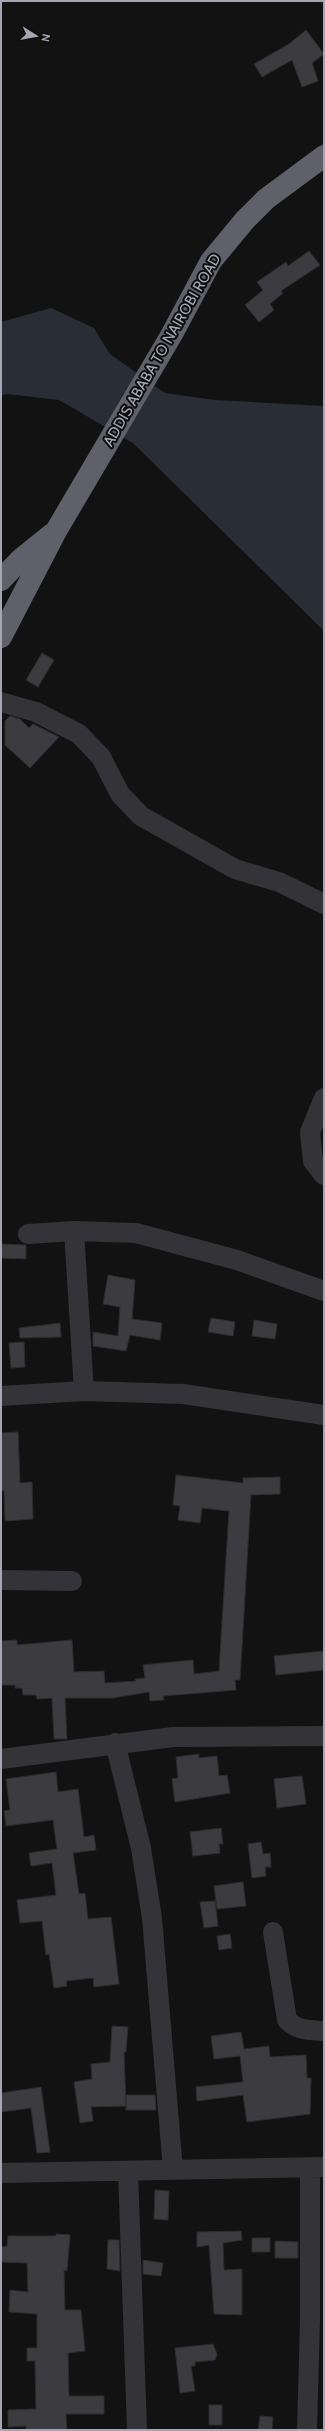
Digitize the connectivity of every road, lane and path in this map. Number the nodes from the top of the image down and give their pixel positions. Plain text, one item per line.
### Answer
1 (324, 156) edge
2 (56, 531) junction
3 (1, 580) edge
4 (1, 637) edge
5 (1, 702) edge
6 (324, 904) edge
7 (324, 1098) edge
8 (324, 1175) edge
9 (74, 1231) junction
10 (28, 1234) dead end
11 (324, 1291) edge
12 (84, 1391) junction
13 (1, 1396) edge
14 (324, 1415) edge
15 (1, 1580) edge
16 (72, 1581) dead end
17 (324, 1736) edge
18 (115, 1743) junction
19 (1, 1759) edge
20 (273, 1932) dead end
21 (324, 2031) edge
22 (317, 2167) edge
23 (173, 2170) junction
24 (128, 2171) junction
25 (1, 2173) edge
26 (138, 2430) edge
27 (307, 2430) edge

1 - 2 highway, ADDIS ABABA TO NAIROBI ROAD
2 - 3 highway, ADDIS ABABA TO NAIROBI ROAD
2 - 4 highway, ADDIS ABABA TO NAIROBI ROAD
5 - 6 street
7 - 8 street
9 - 10 street
9 - 11 street
9 - 12 street
12 - 13 street
12 - 14 street
15 - 16 street
17 - 18 street
18 - 19 street
18 - 23 street
20 - 21 street
22 - 23 street
22 - 27 street
23 - 24 street
24 - 25 street
24 - 26 street

